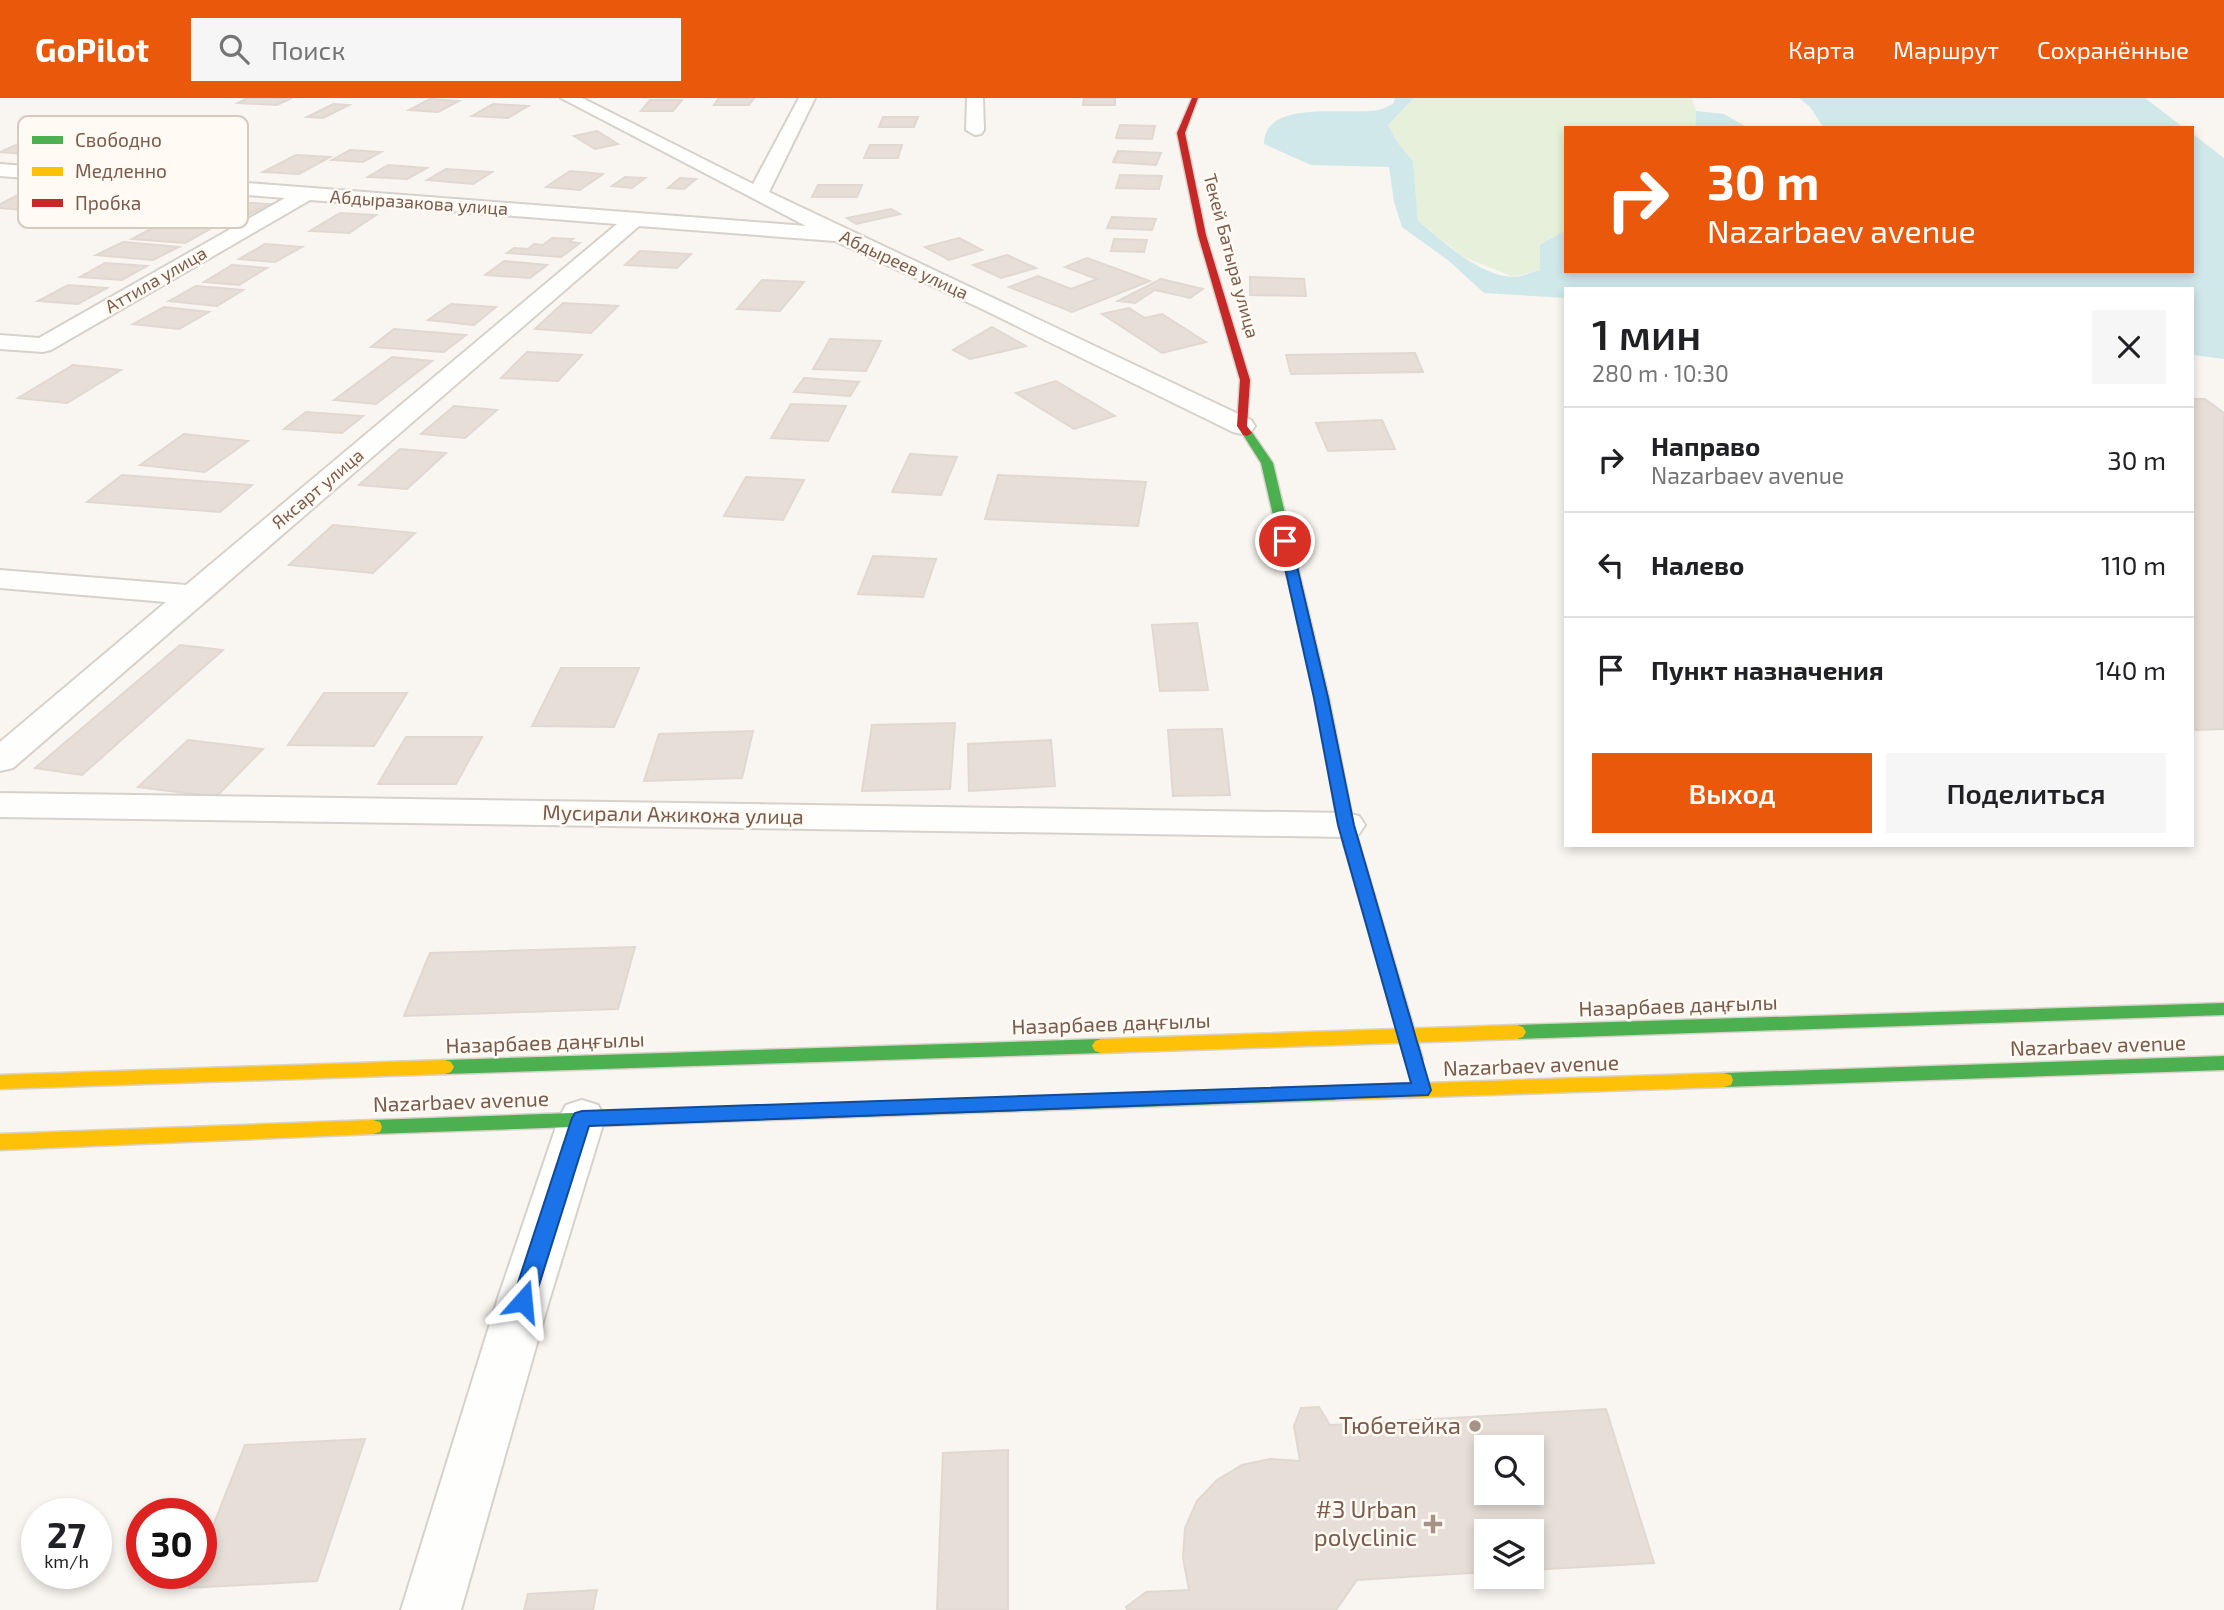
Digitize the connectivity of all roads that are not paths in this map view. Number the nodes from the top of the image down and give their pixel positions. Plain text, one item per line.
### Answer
1 (569, 98) edge
2 (807, 98) edge
3 (975, 98) edge
4 (1195, 98) edge
5 (975, 130) dead end
6 (248, 190) edge
7 (306, 194) junction
8 (758, 194) junction
9 (635, 219) junction
10 (248, 227) edge
11 (247, 228) edge
12 (839, 235) junction
13 (0, 342) edge
14 (1242, 426) junction
15 (0, 579) edge
16 (193, 595) junction
17 (0, 760) edge
18 (0, 805) edge
19 (1346, 825) junction
20 (2224, 1009) edge
21 (1407, 1036) junction
22 (2224, 1063) edge
23 (0, 1082) edge
24 (1422, 1090) junction
25 (582, 1118) junction
26 (0, 1142) edge
27 (431, 1610) edge

1 - 8 street, Абдыреев улица
2 - 8 street
3 - 5 street
4 - 14 main road, Текей Батыра улица
6 - 7 street, Абдыразакова улица
7 - 9 street, Абдыразакова улица
7 - 10 street, Аттила улица
8 - 12 street, Абдыреев улица
9 - 12 street, Абдыразакова улица
9 - 16 street, Яксарт улица
11 - 13 street, Аттила улица
12 - 14 street, Абдыреев улица
14 - 19 main road
15 - 16 street
16 - 17 street, Яксарт улица
18 - 19 street, Мусирали Ажикожа улица
19 - 21 main road
20 - 21 main road, Назарбаев даңғылы
21 - 23 main road, Назарбаев даңғылы
21 - 24 main road
22 - 24 main road, Nazarbaev avenue
24 - 25 main road, Nazarbaev avenue
25 - 26 main road, Nazarbaev avenue
25 - 27 street

